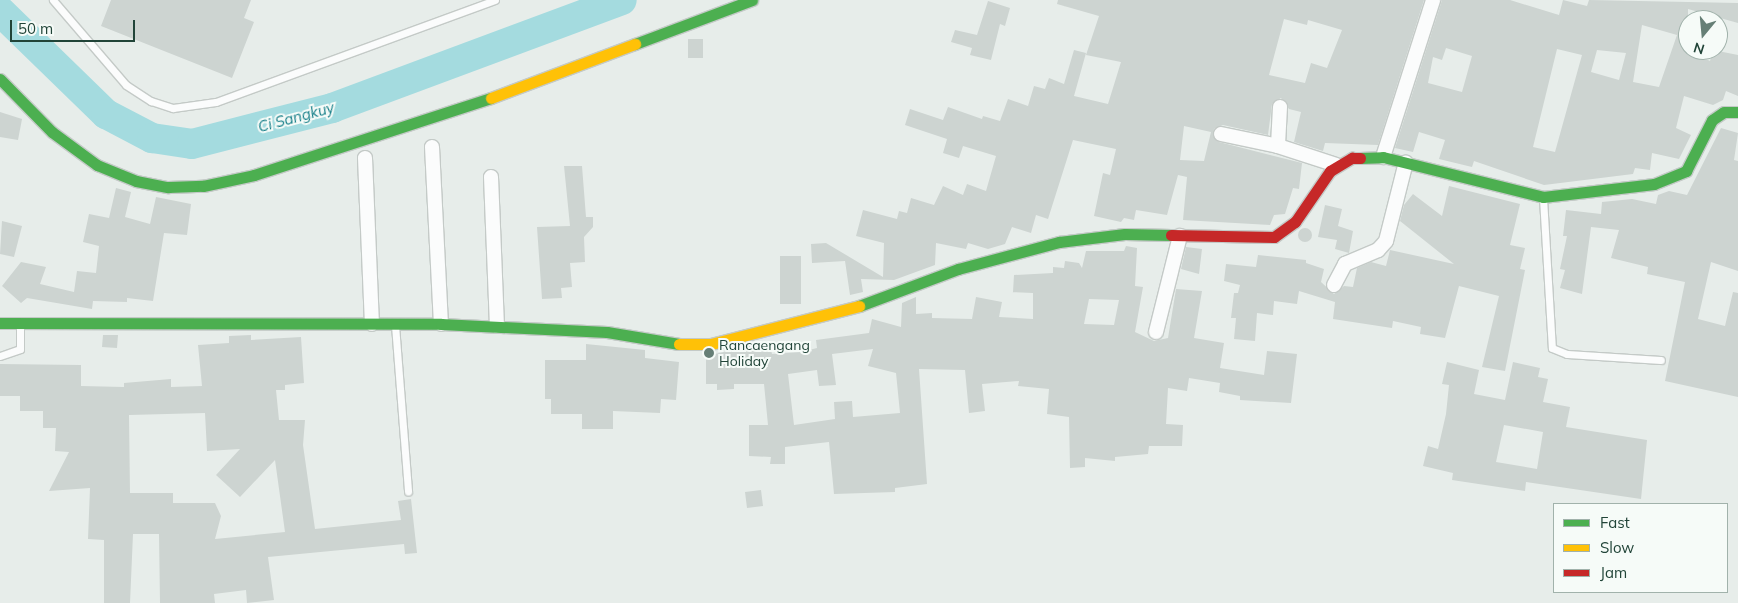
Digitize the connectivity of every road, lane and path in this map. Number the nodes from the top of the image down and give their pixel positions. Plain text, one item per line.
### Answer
1 (53, 0) edge
2 (495, 0) edge
3 (752, 0) edge
4 (1434, 0) edge
5 (0, 79) edge
6 (1280, 107) dead end
7 (1738, 112) edge
8 (1221, 134) dead end
9 (1278, 146) junction
10 (432, 148) dead end
11 (1383, 157) junction
12 (365, 158) dead end
13 (1406, 162) junction
14 (1336, 165) junction
15 (491, 177) dead end
16 (1543, 197) junction
17 (1180, 236) junction
18 (1334, 285) dead end
19 (0, 323) edge
20 (20, 323) junction
21 (372, 324) junction
22 (395, 324) junction
23 (441, 324) junction
24 (497, 326) junction
25 (1156, 332) dead end
26 (0, 356) edge
27 (1661, 360) dead end
28 (408, 491) dead end

1 - 2 lane
3 - 5 street
4 - 11 street
6 - 9 street
7 - 16 street
8 - 9 street
9 - 14 street
10 - 23 street
11 - 13 street
11 - 14 street
12 - 21 street
13 - 16 street
13 - 18 street
14 - 17 street
15 - 24 street
16 - 27 lane
17 - 24 street
17 - 25 street
19 - 20 street
20 - 21 street
20 - 26 lane
21 - 22 street
22 - 23 street
22 - 28 lane
23 - 24 street

